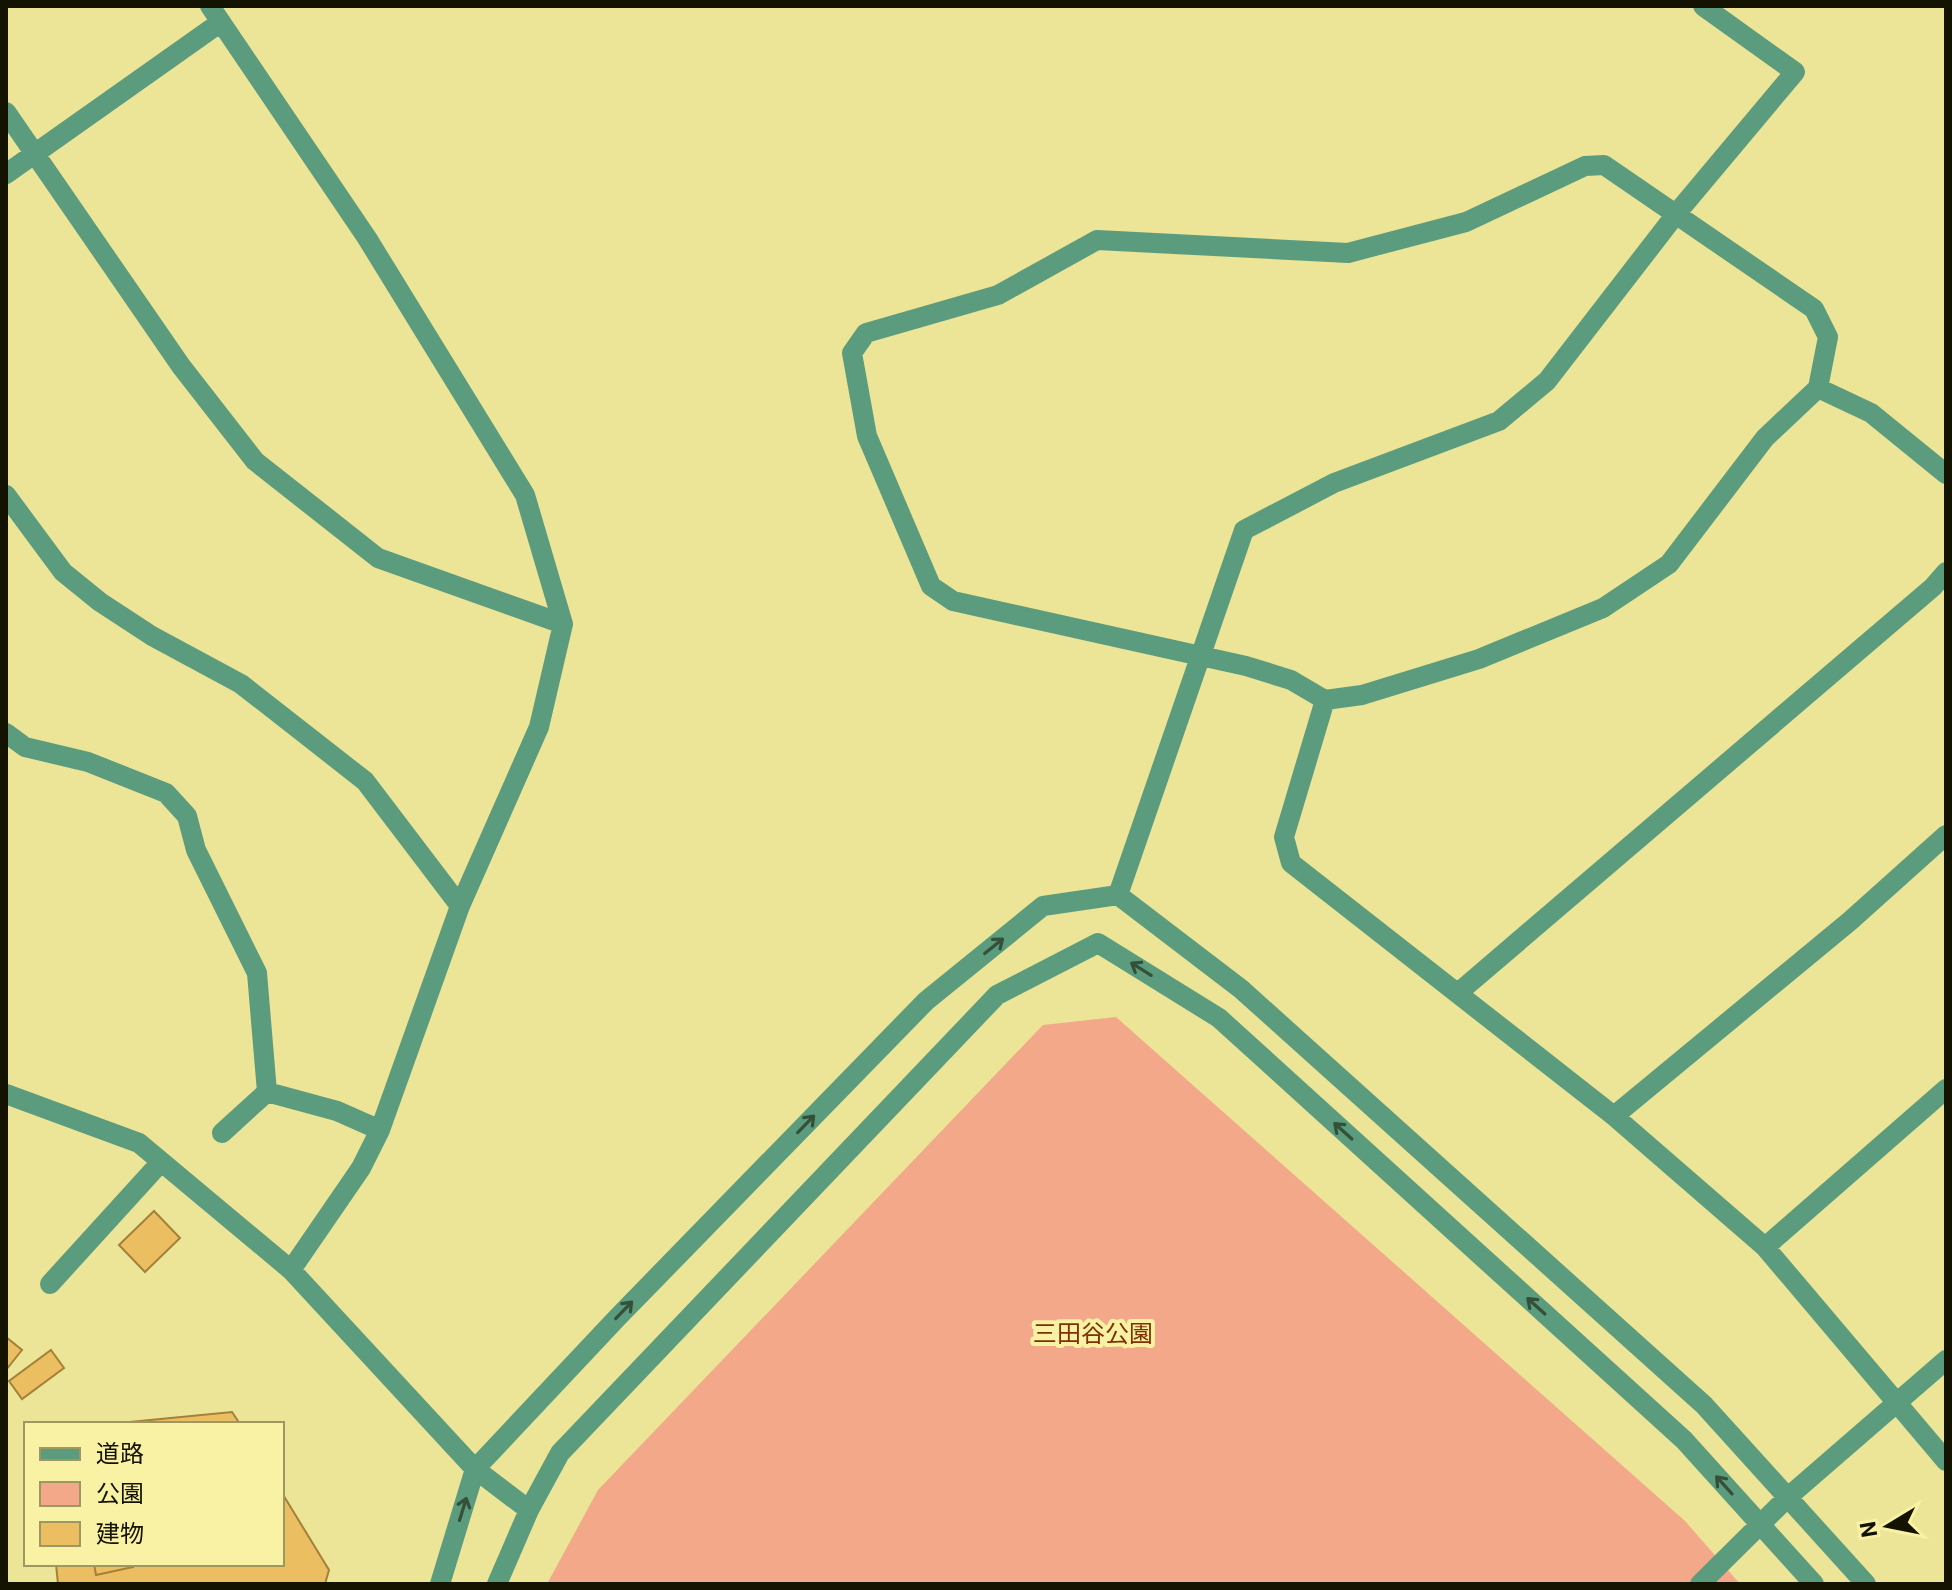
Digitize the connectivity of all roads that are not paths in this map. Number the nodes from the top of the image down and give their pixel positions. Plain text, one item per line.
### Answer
1 (1703, 6) edge
2 (215, 14) edge
3 (6, 112) edge
4 (36, 155) junction
5 (6, 174) edge
6 (1676, 214) junction
7 (1818, 388) junction
8 (1946, 474) edge
9 (6, 495) edge
10 (1946, 572) edge
11 (563, 624) junction
12 (1198, 658) junction
13 (1325, 700) junction
14 (6, 733) edge
15 (1946, 835) edge
16 (1118, 895) junction
17 (460, 906) junction
18 (1459, 992) junction
19 (1946, 1089) edge
20 (267, 1092) junction
21 (6, 1094) edge
22 (1614, 1116) junction
23 (380, 1130) junction
24 (222, 1133) dead end
25 (161, 1162) junction
26 (1765, 1247) junction
27 (291, 1270) junction
28 (50, 1284) dead end
29 (1946, 1360) edge
30 (1897, 1405) junction
31 (1946, 1461) edge
32 (475, 1469) junction
33 (1788, 1497) junction
34 (529, 1510) junction
35 (1761, 1525) junction
36 (440, 1584) edge
37 (497, 1584) edge
38 (1700, 1584) edge
39 (1814, 1584) edge
40 (1866, 1584) edge

1 - 6 street
2 - 4 street
2 - 11 street
3 - 4 street
4 - 5 street
4 - 11 street
6 - 7 street
6 - 12 street
6 - 12 street
7 - 8 street
7 - 13 street
9 - 17 street
10 - 18 street
11 - 17 street
12 - 13 street
12 - 16 street
13 - 18 street
14 - 20 street
15 - 22 street
32 -> 16 street
16 - 33 street
17 - 23 street
18 - 22 street
19 - 26 street
20 - 23 street
20 - 24 street
21 - 25 street
22 - 26 street
23 - 27 street
25 - 27 street
25 - 28 street
26 - 30 street
27 - 32 street
29 - 30 street
30 - 31 street
30 - 33 street
32 - 34 street
36 -> 32 street
33 - 35 street
33 - 40 street
35 -> 34 street
34 - 37 street
35 - 38 street
35 - 39 street

